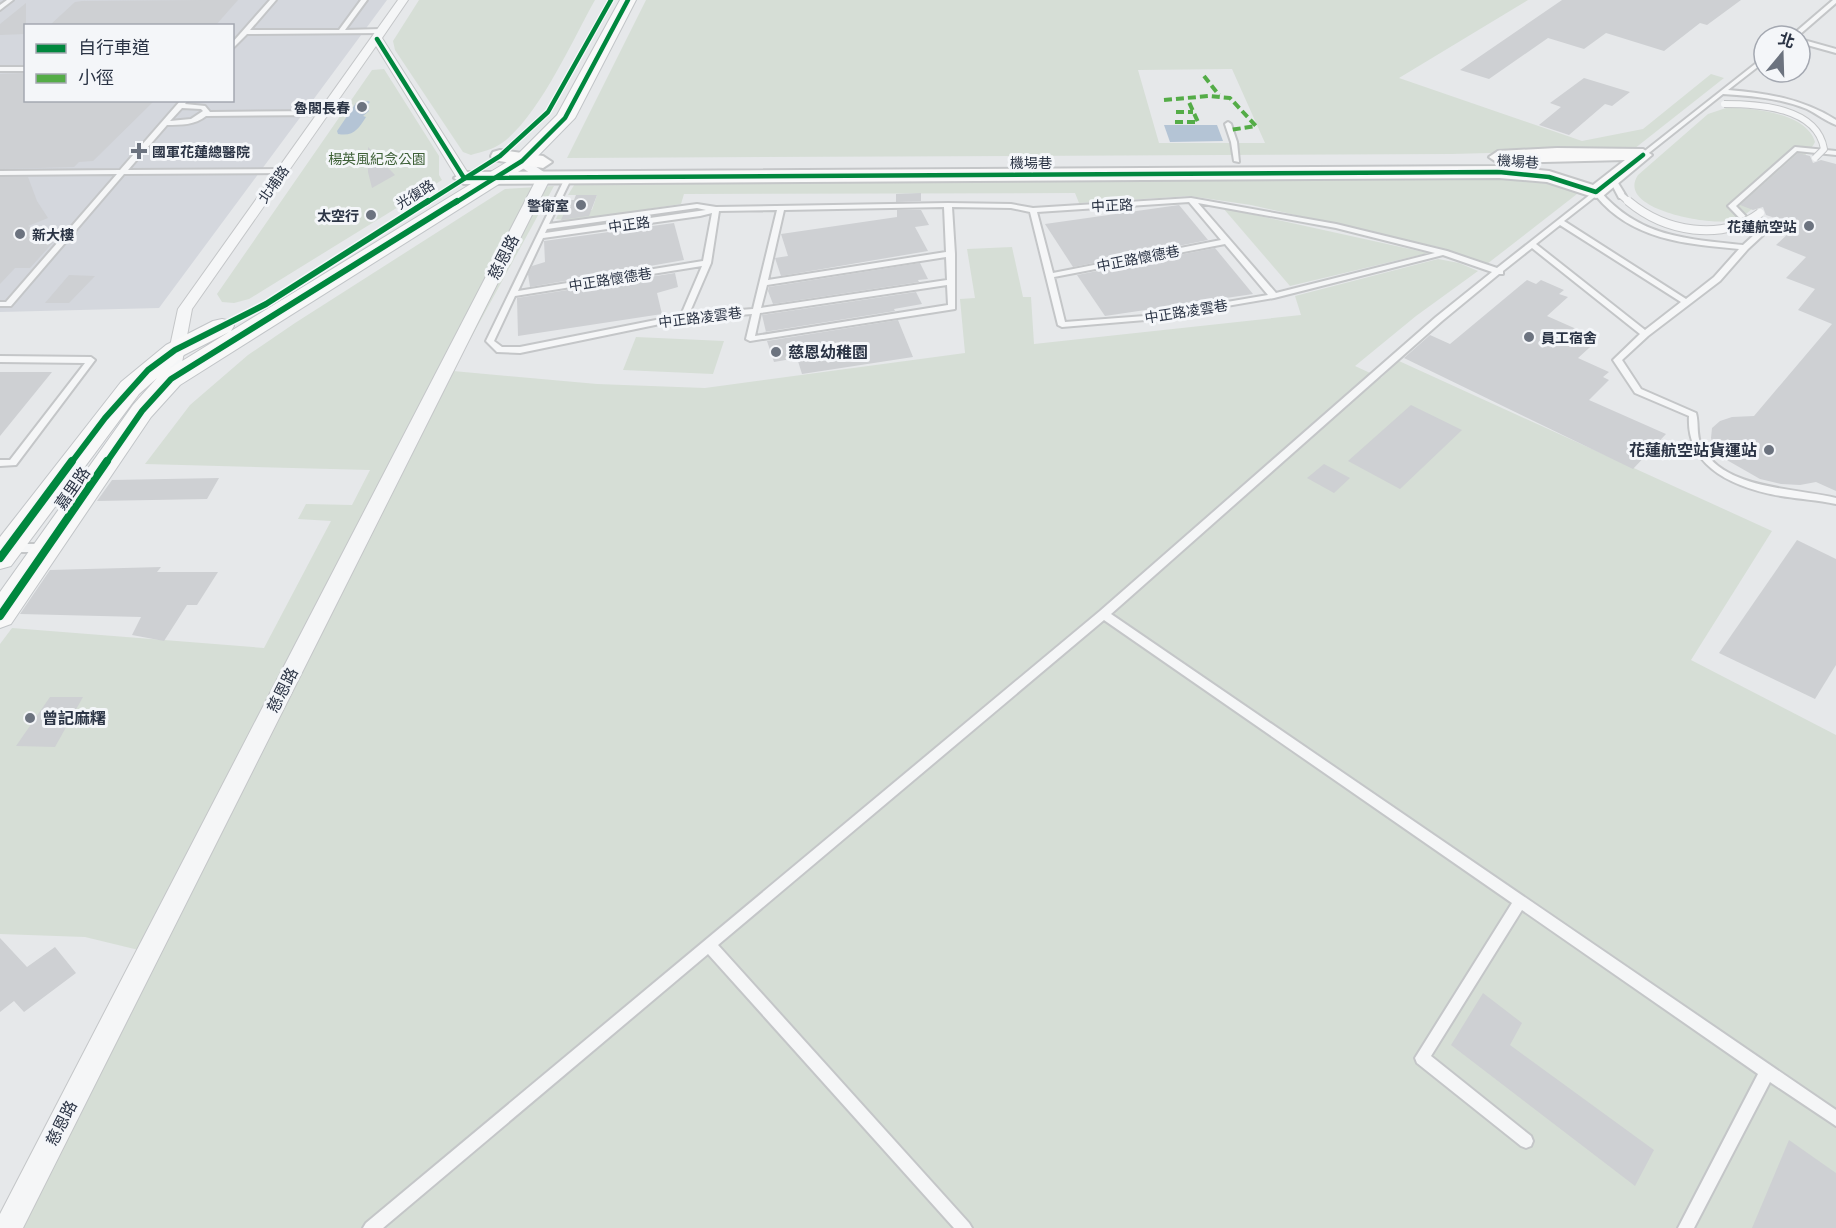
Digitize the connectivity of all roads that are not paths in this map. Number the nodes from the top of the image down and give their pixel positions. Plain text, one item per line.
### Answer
1 (10, 0) edge
2 (273, 0) edge
3 (364, 0) edge
4 (403, 0) edge
5 (611, 0) edge
6 (628, 0) edge
7 (1836, 0) edge
8 (0, 8) edge
9 (1808, 24) edge
10 (341, 31) junction
11 (246, 32) junction
12 (379, 35) junction
13 (234, 44) edge
14 (1812, 44) edge
15 (1836, 51) edge
16 (1752, 68) edge
17 (0, 69) edge
18 (24, 69) edge
19 (1722, 92) junction
20 (183, 103) edge
21 (1698, 110) junction
22 (324, 113) junction
23 (206, 114) junction
24 (166, 123) junction
25 (1836, 123) edge
26 (1228, 124) dead end
27 (1836, 153) edge
28 (1643, 156) junction
29 (1815, 158) dead end
30 (522, 161) junction
31 (1237, 161) junction
32 (500, 166) junction
33 (659, 170) junction
34 (283, 171) junction
35 (0, 172) edge
36 (123, 172) junction
37 (1499, 172) junction
38 (544, 177) junction
39 (568, 177) junction
40 (464, 178) junction
41 (1618, 187) junction
42 (1596, 192) junction
43 (1191, 200) junction
44 (948, 205) junction
45 (781, 208) junction
46 (716, 209) junction
47 (1033, 210) junction
48 (1760, 213) dead end
49 (1560, 222) junction
50 (1772, 223) dead end
51 (545, 227) junction
52 (1759, 234) junction
53 (541, 236) junction
54 (1227, 241) junction
55 (1533, 244) junction
56 (1745, 247) junction
57 (1444, 253) junction
58 (951, 254) junction
59 (707, 263) junction
60 (1500, 272) junction
61 (1049, 276) junction
62 (951, 282) junction
63 (763, 283) junction
64 (514, 294) junction
65 (1274, 296) junction
66 (1686, 302) junction
67 (0, 304) edge
68 (755, 310) junction
69 (684, 317) junction
70 (1645, 334) junction
71 (175, 350) junction
72 (0, 359) edge
73 (171, 379) junction
74 (0, 464) edge
75 (1836, 501) edge
76 (47, 548) junction
77 (2, 552) edge
78 (1104, 614) junction
79 (0, 616) edge
80 (1519, 903) junction
81 (709, 945) junction
82 (1767, 1072) junction
83 (1836, 1119) edge
84 (1526, 1141) dead end
85 (8, 1228) edge
86 (371, 1228) edge
87 (964, 1228) edge
88 (1686, 1228) edge

1 - 8 lane
2 - 11 lane
3 - 10 lane
4 - 12 street, 北埔路
5 - 32 main road, 光復路
6 - 30 main road, 光復路
7 - 9 lane
10 - 11 lane
10 - 12 lane
11 - 13 lane
12 - 22 street, 北埔路
12 - 40 street
14 - 15 lane
16 - 19 lane
17 - 18 lane
19 - 21 lane
19 - 25 lane
20 - 23 lane
20 - 24 lane
21 - 28 lane
21 - 29 lane, bridge
22 - 23 lane
22 - 34 street, 北埔路
23 - 24 lane
24 - 36 lane
26 - 31 lane
27 - 52 lane
28 - 31 street, 機場巷
28 - 41 street
30 - 32 main road, 光復路
30 - 33 street, 機場巷
30 - 38 street
31 - 33 street, 機場巷
32 - 38 street, 機場巷
32 - 40 main road, 光復路
32 - 73 main road, 光復路
33 - 37 street, 機場巷
33 - 39 street, 機場巷
34 - 36 lane
34 - 71 street, 北埔路
35 - 36 lane
36 - 67 lane
37 - 41 street, 機場巷
37 - 42 street, 機場巷
38 - 39 street, 機場巷
38 - 85 street, 慈恩路
39 - 51 lane
40 - 71 main road, 光復路
41 - 42 street
41 - 48 lane, bridge
42 - 49 lane
42 - 56 lane
43 - 47 lane, 中正路
43 - 54 lane
43 - 57 lane, 中正路
44 - 45 lane, 中正路
44 - 47 lane, 中正路
44 - 58 lane
45 - 46 lane, 中正路
45 - 63 lane
46 - 51 lane, 中正路
46 - 53 lane, 中正路
46 - 59 lane
47 - 61 lane
49 - 55 lane
49 - 66 lane
50 - 52 lane
51 - 53 lane
52 - 56 lane
53 - 64 lane
54 - 61 lane, 中正路懷德巷
54 - 65 lane
55 - 60 lane
55 - 70 lane
56 - 66 lane
57 - 60 lane, 中正路
57 - 65 lane, 中正路凌雲巷
58 - 62 lane
58 - 63 lane
59 - 64 lane, 中正路懷德巷
59 - 69 lane
60 - 78 lane
61 - 65 lane, 中正路凌雲巷
62 - 68 lane
62 - 68 lane, 中正路凌雲巷
63 - 68 lane
64 - 69 lane, 中正路凌雲巷
66 - 70 lane
68 - 69 lane, 中正路凌雲巷
70 - 75 lane
71 - 73 street, 北埔路
71 - 77 main road, 嘉里路
72 - 74 lane
73 - 76 main road, 嘉里路
76 - 77 lane
76 - 79 main road, 嘉里路
78 - 80 lane
78 - 81 lane
80 - 82 lane
80 - 84 lane
81 - 86 lane
81 - 87 lane
82 - 83 lane
82 - 88 lane

